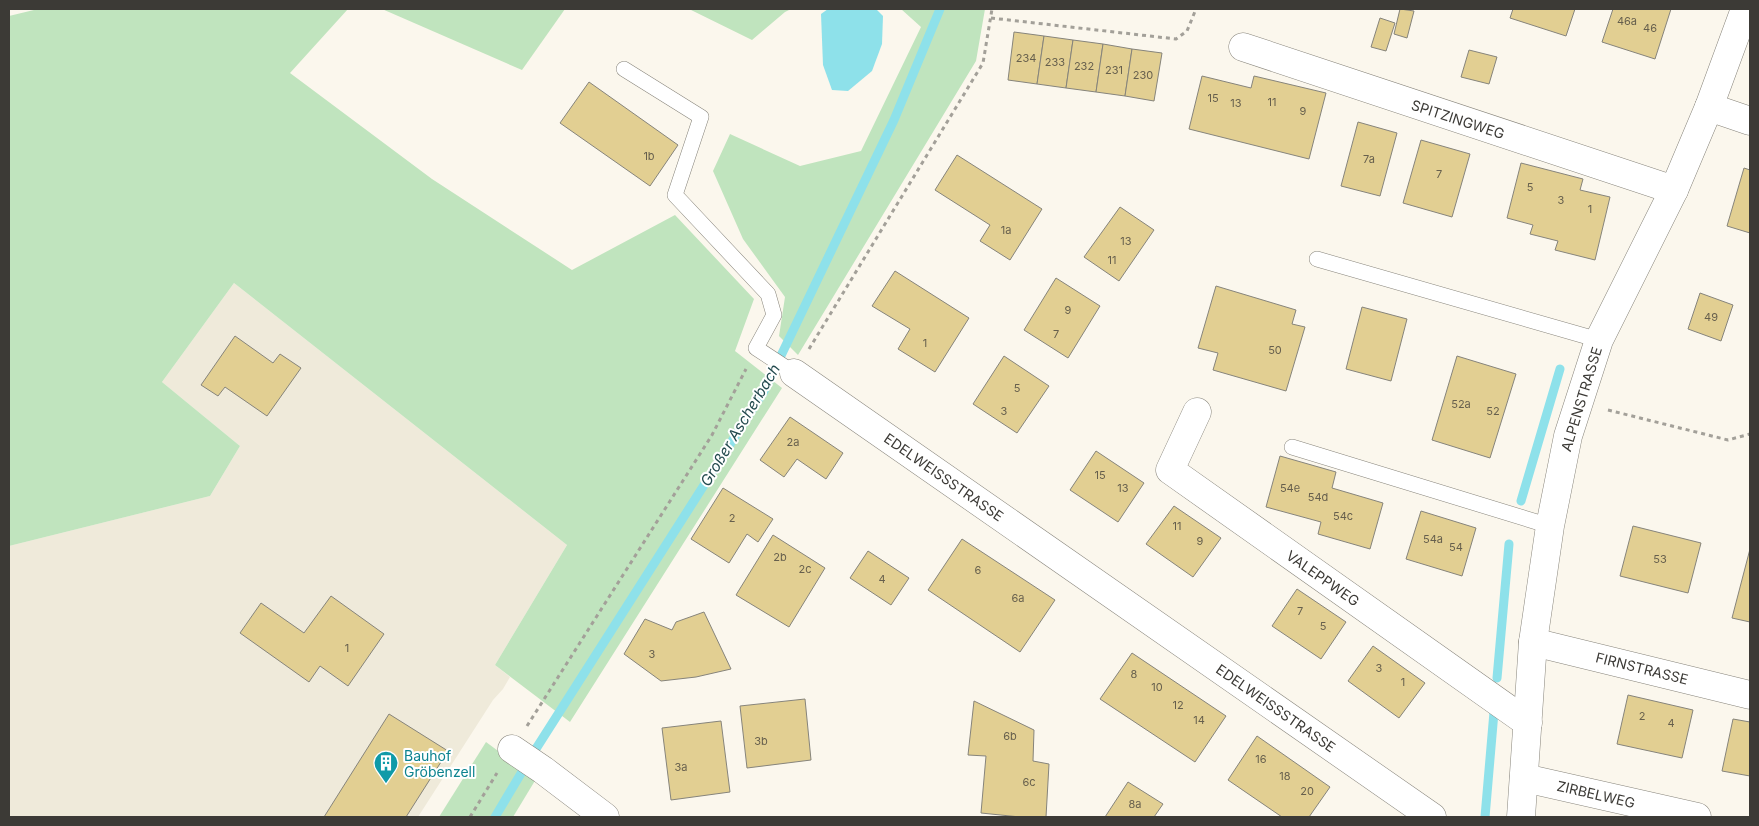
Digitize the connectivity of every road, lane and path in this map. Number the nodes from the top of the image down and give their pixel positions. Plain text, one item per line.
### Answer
1 (992, 9) edge
2 (1196, 9) edge
3 (1745, 9) edge
4 (991, 18) junction
5 (1243, 47) dead end
6 (624, 69) dead end
7 (1709, 108) junction
8 (1750, 121) edge
9 (1674, 190) junction
10 (1317, 259) dead end
11 (1599, 340) junction
12 (756, 348) junction
13 (794, 373) junction
14 (1579, 402) junction
15 (1196, 412) dead end
16 (1750, 434) edge
17 (1292, 447) dead end
18 (1550, 526) junction
19 (1533, 642) junction
20 (1750, 695) edge
21 (1528, 723) junction
22 (517, 752) junction
23 (1524, 778) junction
24 (470, 817) edge
25 (605, 817) edge
26 (1432, 817) edge
27 (1521, 817) edge
28 (1697, 817) edge

1 - 4 path
2 - 4 path
3 - 7 street, ALPENSTRASSE
4 - 13 path
5 - 9 street, SPITZINGWEG
6 - 12 lane
7 - 8 street
7 - 9 street, ALPENSTRASSE
9 - 11 street, ALPENSTRASSE
10 - 11 lane
11 - 14 street, ALPENSTRASSE
12 - 13 lane, EDELWEISSSTRASSE
12 - 22 path
13 - 26 street, EDELWEISSSTRASSE
14 - 16 path
14 - 18 street, ALPENSTRASSE
15 - 21 street, VALEPPWEG
17 - 18 lane
18 - 19 street, ALPENSTRASSE
19 - 20 street, FIRNSTRASSE
19 - 21 street, ALPENSTRASSE
21 - 23 street, ALPENSTRASSE
22 - 24 path
22 - 25 street
23 - 27 street, ALPENSTRASSE
23 - 28 street, ZIRBELWEG

